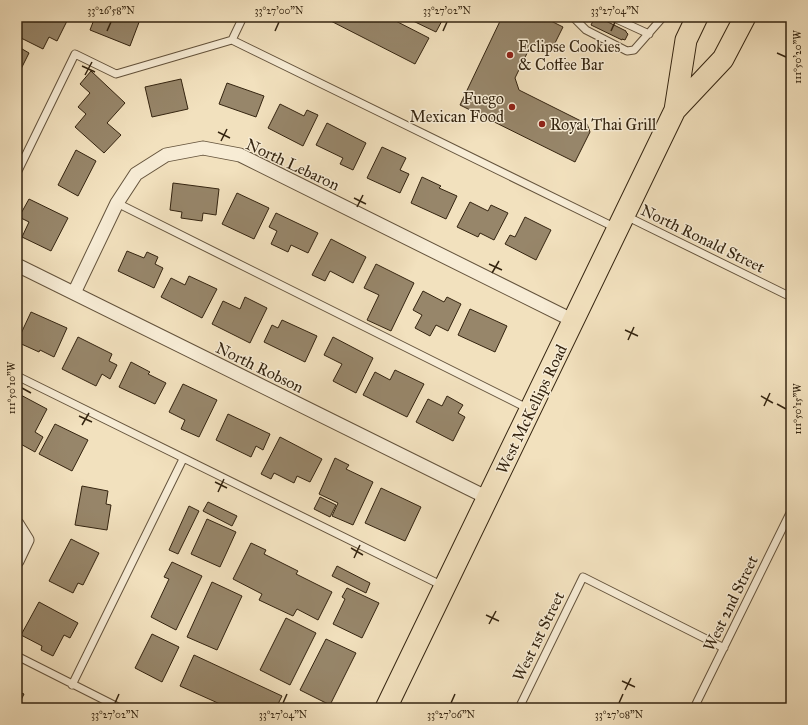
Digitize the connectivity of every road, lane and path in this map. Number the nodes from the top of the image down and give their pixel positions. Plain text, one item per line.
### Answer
1 (243, 17) edge
2 (573, 17) edge
3 (612, 17) edge
4 (663, 17) edge
5 (697, 17) edge
6 (744, 17) edge
7 (649, 34) junction
8 (232, 40) junction
9 (675, 110) junction
10 (17, 173) edge
11 (117, 203) junction
12 (622, 222) junction
13 (17, 265) edge
14 (74, 293) junction
15 (791, 297) edge
16 (574, 321) junction
17 (17, 376) edge
18 (531, 410) junction
19 (183, 458) junction
20 (488, 498) junction
21 (791, 510) edge
22 (17, 524) edge
23 (17, 560) edge
24 (445, 587) junction
25 (724, 648) junction
26 (17, 656) edge
27 (72, 685) junction
28 (120, 708) edge
29 (386, 708) edge
30 (519, 708) edge
31 (694, 708) edge

1 - 8 lane
2 - 7 lane
3 - 7 lane
4 - 7 lane
5 - 9 main road, West McKellips Road
6 - 9 main road, West McKellips Road
8 - 10 lane
8 - 12 lane, North Ronald Street
9 - 12 main road, West McKellips Road
11 - 14 street, North Lebaron
11 - 16 street, North Lebaron
11 - 18 lane
12 - 15 lane, North Ronald Street
12 - 16 main road, West McKellips Road
13 - 14 street, North Robson
14 - 20 street, North Robson
16 - 18 main road, West McKellips Road
17 - 19 lane
18 - 20 main road, West McKellips Road
19 - 24 lane
19 - 27 lane
20 - 24 main road, West McKellips Road
21 - 25 lane, West 2nd Street
22 - 23 street
24 - 29 main road, West McKellips Road
25 - 30 lane, West 1st Street
25 - 31 lane, West 2nd Street
26 - 27 lane
27 - 28 lane

